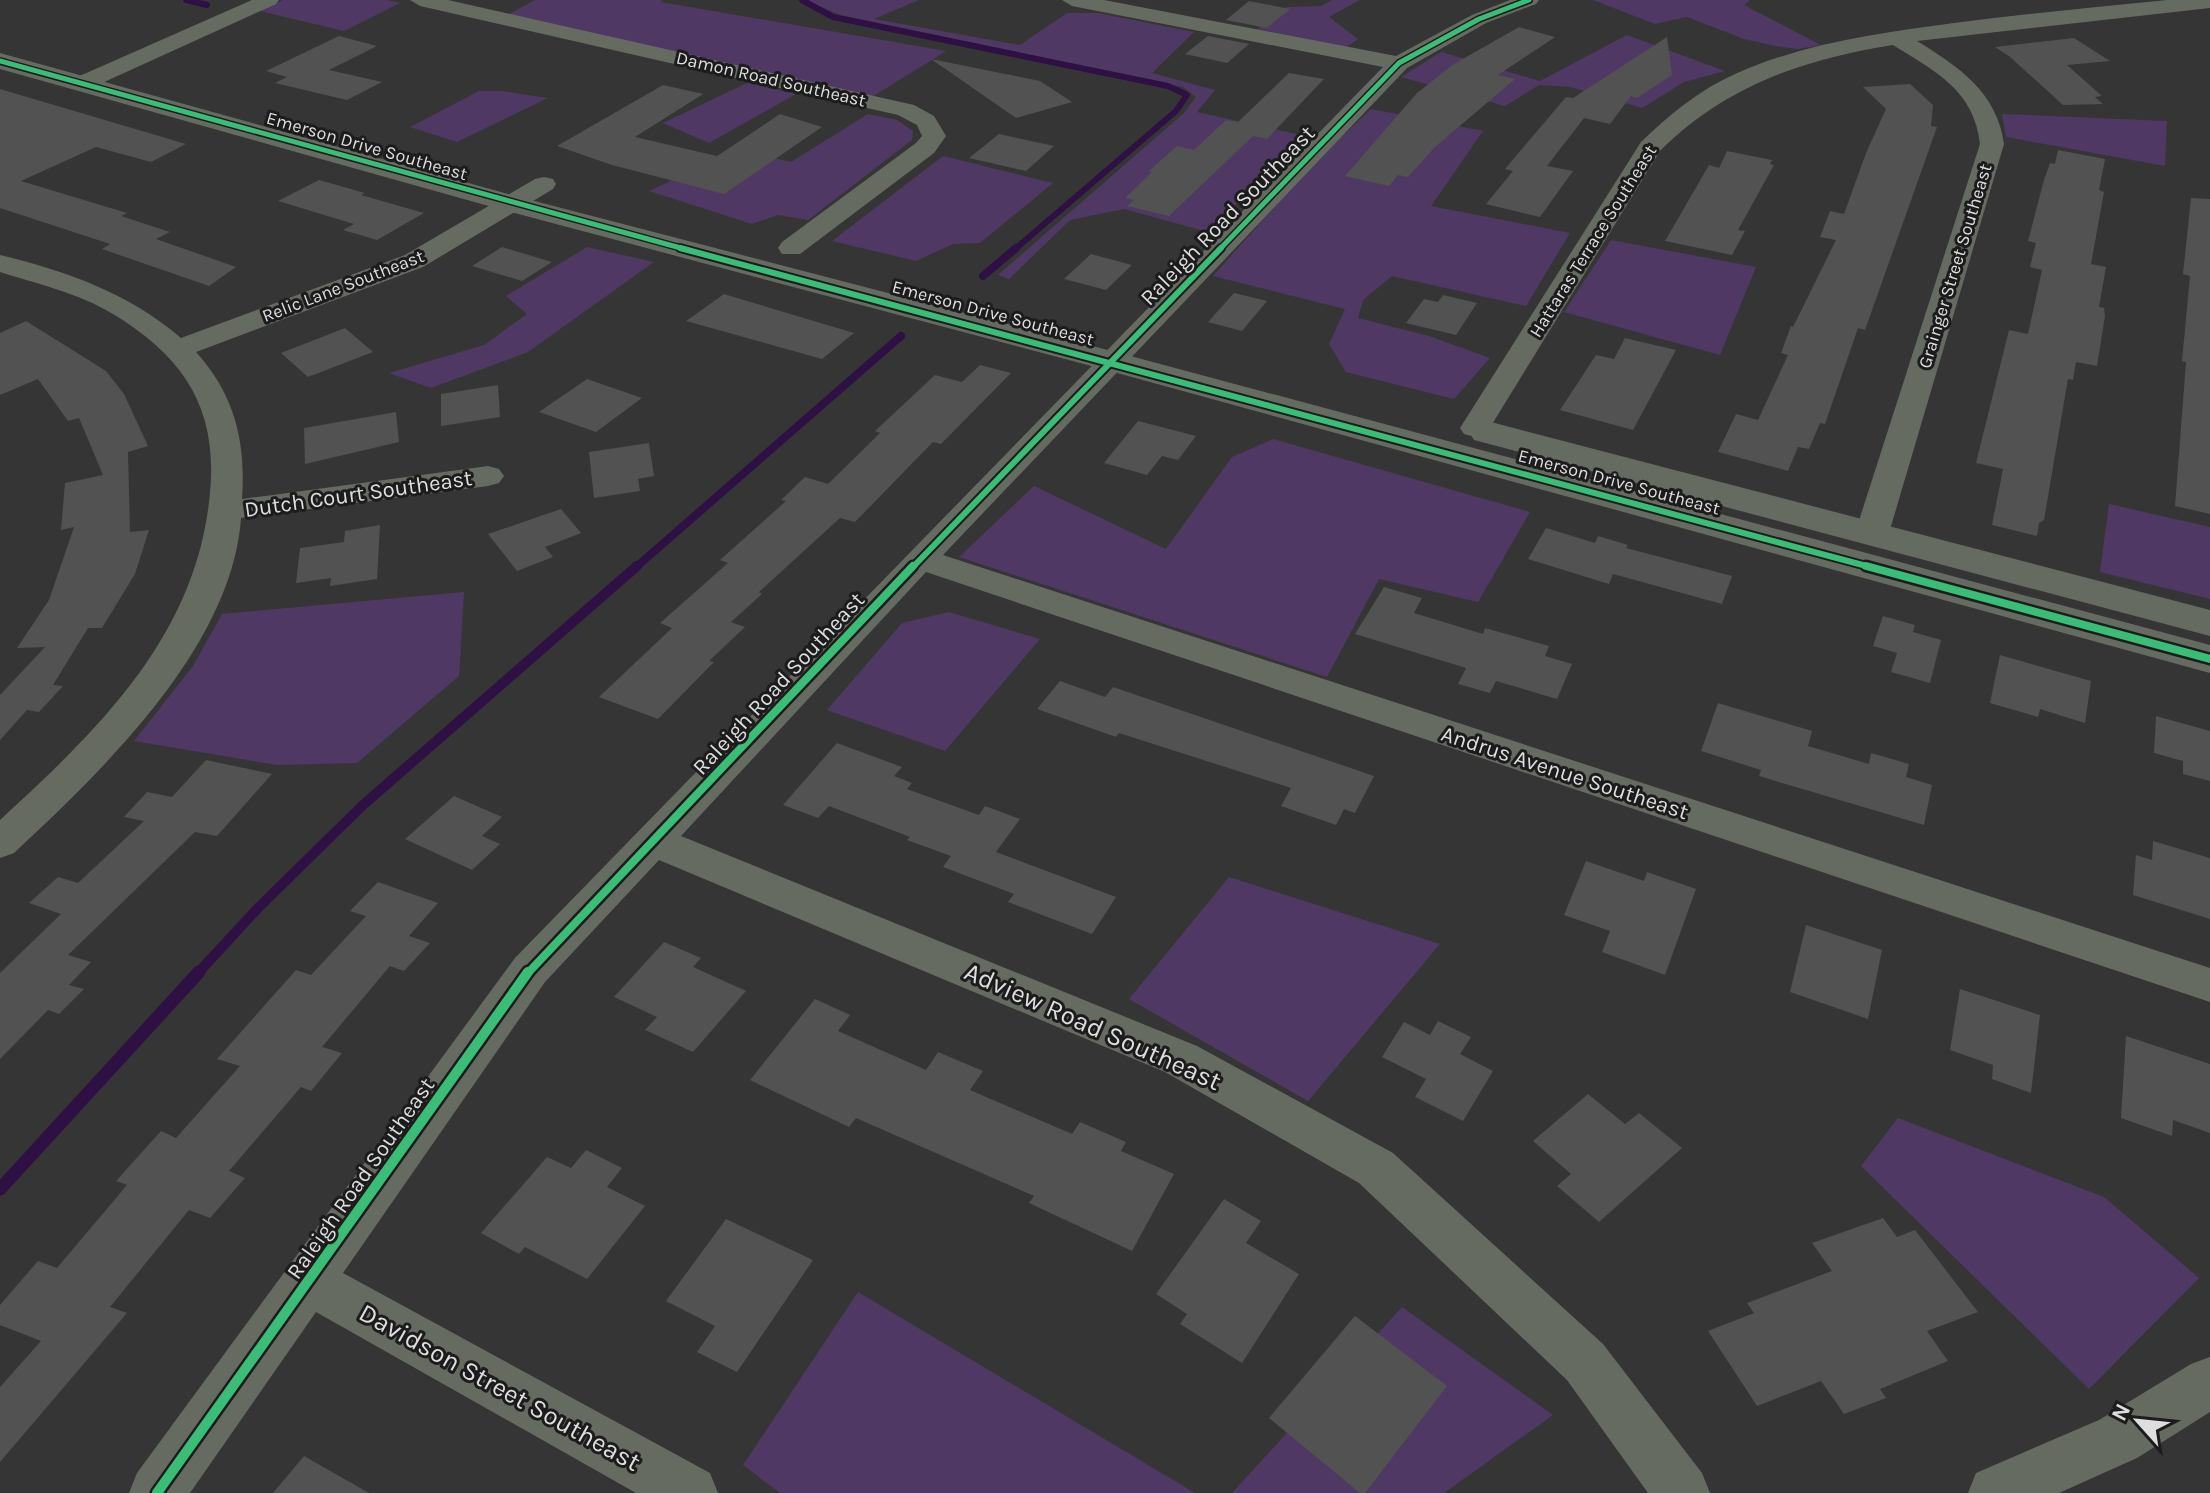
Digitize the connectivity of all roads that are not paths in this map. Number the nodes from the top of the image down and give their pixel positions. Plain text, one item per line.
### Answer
1 (269, 0) edge
2 (420, 0) edge
3 (1072, 0) edge
4 (1183, 0) edge
5 (1529, 0) edge
6 (2210, 2) edge
7 (2145, 4) edge
8 (1158, 17) junction
9 (1896, 37) junction
10 (0, 38) edge
11 (0, 61) edge
12 (1399, 63) junction
13 (117, 68) junction
14 (83, 83) junction
15 (544, 184) junction
16 (513, 204) junction
17 (791, 248) junction
18 (4, 267) edge
19 (1122, 349) junction
20 (176, 350) junction
21 (1475, 428) junction
22 (488, 476) dead end
23 (229, 510) junction
24 (1872, 533) junction
25 (920, 559) junction
26 (2210, 623) edge
27 (2210, 659) edge
28 (653, 841) junction
29 (0, 843) edge
30 (2210, 985) edge
31 (309, 1281) junction
32 (2210, 1382) edge
33 (157, 1493) edge
34 (690, 1493) edge
35 (1682, 1493) edge
36 (1996, 1493) edge

1 - 13 street
2 - 17 street, Damon Road Southeast
3 - 8 street
4 - 8 street
5 - 12 street, Raleigh Road Southeast
6 - 7 street, Hattaras Terrace Southeast
7 - 9 street, Hattaras Terrace Southeast
8 - 12 street
9 - 21 street, Hattaras Terrace Southeast
9 - 24 street, Grainger Street Southeast
10 - 13 street, Emerson Drive Southeast
11 - 14 street, Emerson Drive Southeast
12 - 19 street, Raleigh Road Southeast
13 - 14 street
13 - 15 street, Emerson Drive Southeast
14 - 16 street, Emerson Drive Southeast
15 - 16 street, Relic Lane Southeast
15 - 17 street, Emerson Drive Southeast
16 - 19 street, Emerson Drive Southeast
16 - 20 street, Relic Lane Southeast
17 - 19 street, Emerson Drive Southeast
18 - 20 street
19 - 21 street, Emerson Drive Southeast
19 - 25 street, Raleigh Road Southeast
19 - 27 street, Emerson Drive Southeast
20 - 23 street
21 - 24 street, Emerson Drive Southeast
22 - 23 street, Dutch Court Southeast
23 - 29 street
24 - 26 street, Emerson Drive Southeast
25 - 28 street, Raleigh Road Southeast
25 - 30 street, Andrus Avenue Southeast
28 - 31 street, Raleigh Road Southeast
28 - 35 street, Adview Road Southeast
31 - 33 street, Raleigh Road Southeast
31 - 34 street, Davidson Street Southeast
32 - 36 street

